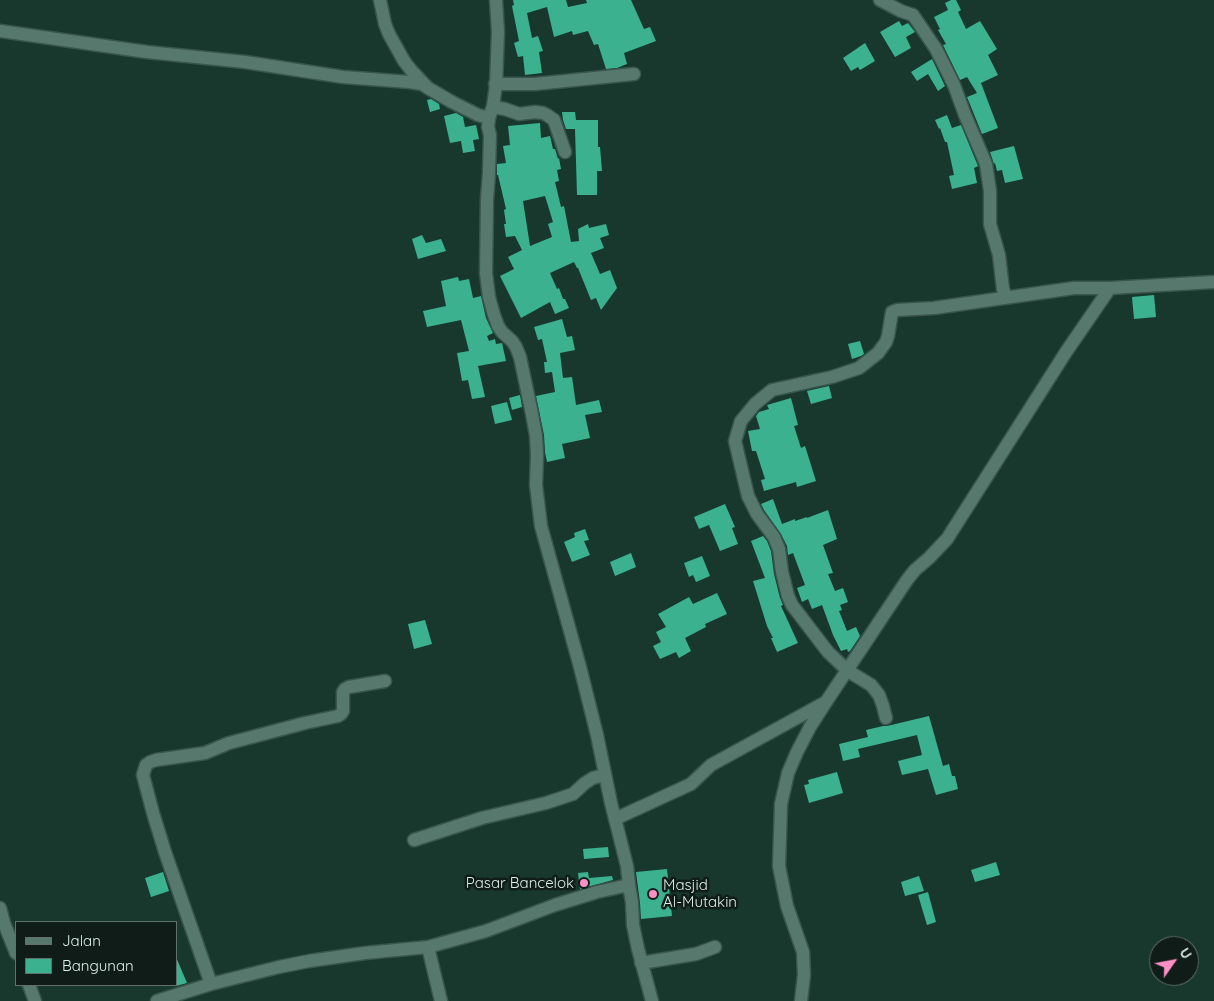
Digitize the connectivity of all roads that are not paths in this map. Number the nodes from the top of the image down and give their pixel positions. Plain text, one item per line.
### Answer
1 (380, 0) edge
2 (496, 0) edge
3 (880, 0) edge
4 (0, 31) edge
5 (634, 74) dead end
6 (496, 84) junction
7 (428, 88) junction
8 (492, 110) junction
9 (565, 152) dead end
10 (1214, 282) edge
11 (1110, 288) junction
12 (1004, 293) junction
13 (848, 671) junction
14 (385, 681) dead end
15 (826, 702) junction
16 (886, 718) dead end
17 (604, 775) junction
18 (615, 819) junction
19 (414, 840) dead end
20 (629, 885) junction
21 (0, 908) edge
22 (428, 947) junction
23 (715, 947) dead end
24 (15, 950) edge
25 (641, 963) junction
26 (211, 984) junction
27 (29, 986) edge
28 (35, 1001) edge
29 (157, 1001) edge
30 (441, 1001) edge
31 (652, 1001) edge
32 (801, 1001) edge

1 - 7 street
2 - 6 street
3 - 12 street
4 - 7 street
5 - 6 street
6 - 8 street
7 - 8 street
8 - 9 street
8 - 17 street
10 - 11 street
11 - 12 street
11 - 13 street
12 - 13 street
13 - 15 street
13 - 16 street
14 - 26 street
15 - 18 street
15 - 32 street
17 - 18 street
17 - 19 street
18 - 20 street
20 - 22 street
20 - 25 street
21 - 24 street
22 - 26 street
22 - 30 street
23 - 25 street
25 - 31 street
26 - 29 street
27 - 28 street

